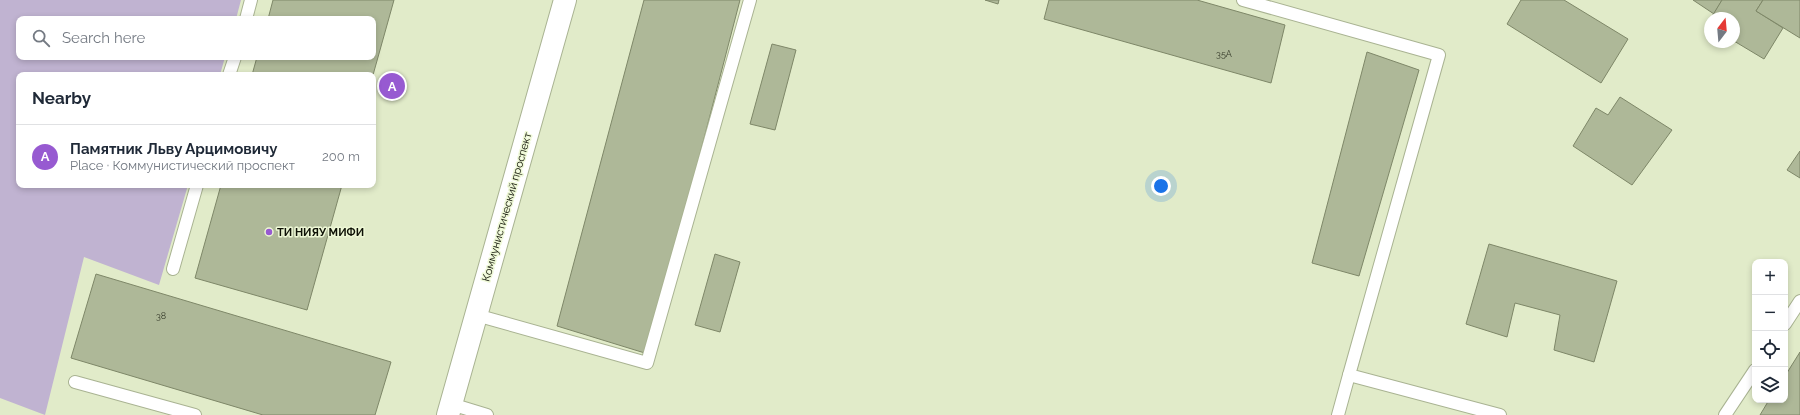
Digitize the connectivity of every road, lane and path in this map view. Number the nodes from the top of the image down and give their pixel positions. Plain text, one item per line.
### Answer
1 (251, 0) edge
2 (566, 0) edge
3 (750, 0) edge
4 (1243, 0) edge
5 (247, 16) edge
6 (234, 60) edge
7 (230, 72) edge
8 (197, 188) edge
9 (173, 269) dead end
10 (1800, 301) edge
11 (476, 315) junction
12 (1788, 319) edge
13 (1752, 374) edge
14 (1349, 375) junction
15 (75, 382) dead end
16 (450, 409) edge
17 (195, 415) edge
18 (487, 415) edge
19 (1338, 415) edge
20 (1500, 415) edge
21 (1725, 415) edge

1 - 5 lane
2 - 11 street, Коммунистический проспект
3 - 11 lane
4 - 14 lane
6 - 7 lane
8 - 9 lane
10 - 12 lane
11 - 16 street, Коммунистический проспект
13 - 21 lane
14 - 19 lane
14 - 20 lane
15 - 17 lane
16 - 18 lane

